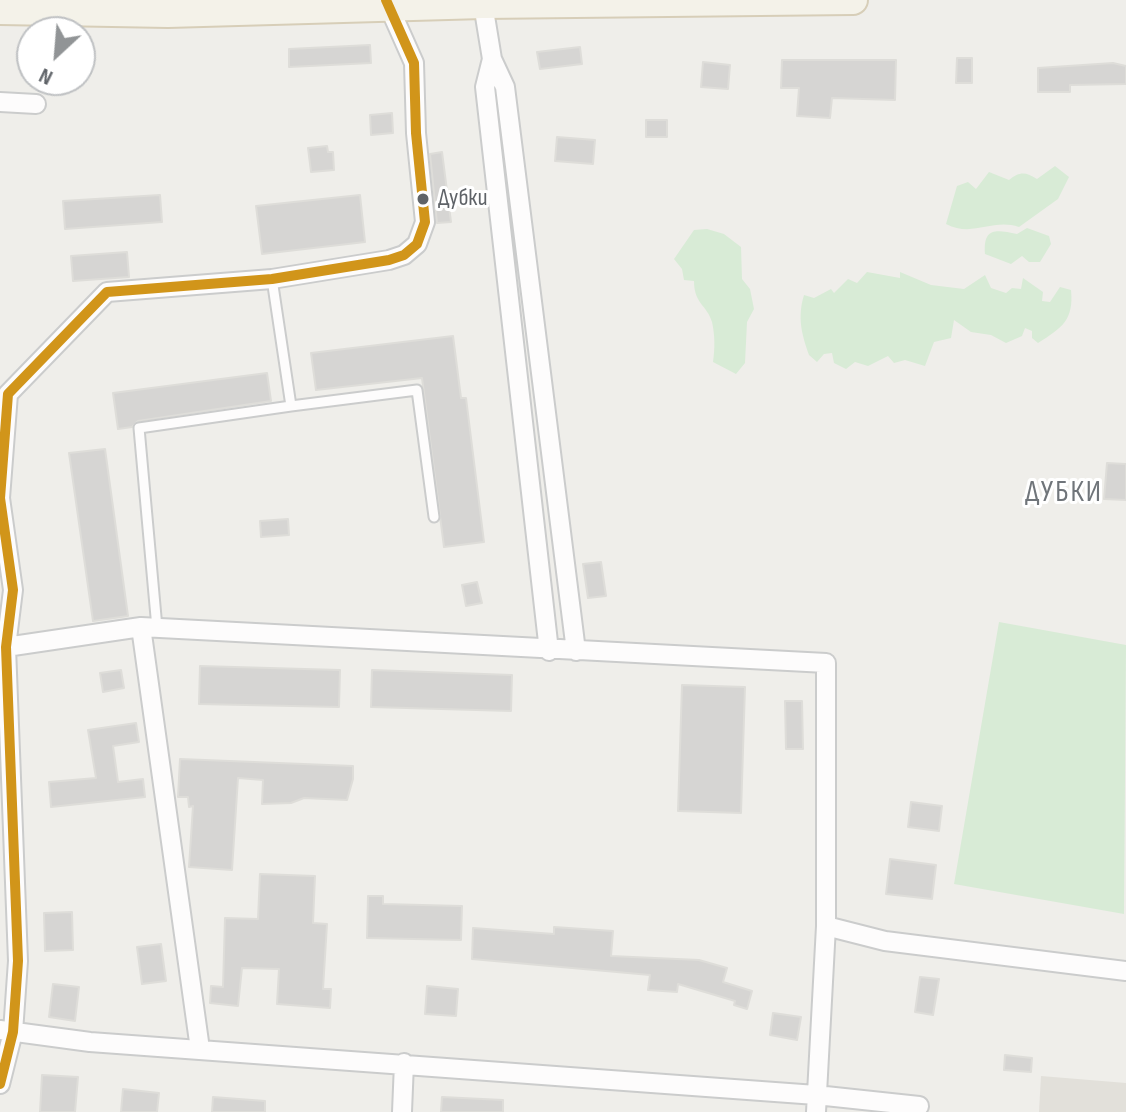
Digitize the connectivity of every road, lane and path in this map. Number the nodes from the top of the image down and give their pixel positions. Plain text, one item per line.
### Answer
1 (853, 0) edge
2 (388, 4) edge
3 (483, 4) junction
4 (0, 10) edge
5 (492, 59) junction
6 (0, 102) edge
7 (36, 104) dead end
8 (272, 279) junction
9 (4, 393) edge
10 (291, 406) junction
11 (434, 517) dead end
12 (149, 628) junction
13 (6, 647) junction
14 (549, 651) junction
15 (576, 651) junction
16 (826, 926) junction
17 (1126, 971) edge
18 (7, 1031) edge
19 (200, 1049) junction
20 (404, 1063) junction
21 (0, 1084) edge
22 (816, 1104) edge
23 (919, 1106) dead end
24 (402, 1112) edge

1 - 3 main road
2 - 3 main road
2 - 4 main road
2 - 8 street
3 - 5 street
5 - 14 street
5 - 15 street
6 - 7 street
8 - 9 street
8 - 10 lane
9 - 13 street
10 - 11 lane
10 - 12 lane
12 - 13 street
12 - 14 street
12 - 19 street
13 - 18 street
14 - 15 street
15 - 16 street
16 - 17 street
16 - 22 street
18 - 19 street
18 - 21 street
19 - 20 street
20 - 22 street
20 - 24 street
22 - 23 street

